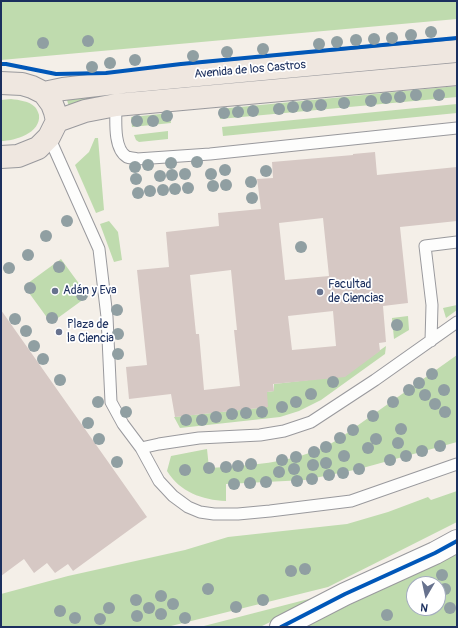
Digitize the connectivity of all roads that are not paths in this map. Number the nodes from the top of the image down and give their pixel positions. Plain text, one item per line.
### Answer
1 (457, 51) edge
2 (457, 74) edge
3 (1, 83) edge
4 (44, 93) junction
5 (116, 105) junction
6 (457, 128) edge
7 (53, 129) junction
8 (1, 157) edge
9 (457, 242) edge
10 (457, 322) edge
11 (431, 341) junction
12 (141, 448) junction
13 (457, 464) edge
14 (457, 542) edge
15 (282, 627) edge

1 - 4 main road, Avenida de los Castros
2 - 5 main road, Avenida de los Castros
3 - 4 main road
4 - 7 main road
5 - 6 lane
5 - 7 main road, Avenida de los Castros
7 - 8 main road, Avenida de los Castros
7 - 12 lane
9 - 11 lane
10 - 11 lane
11 - 12 lane
12 - 13 lane
14 - 15 street

